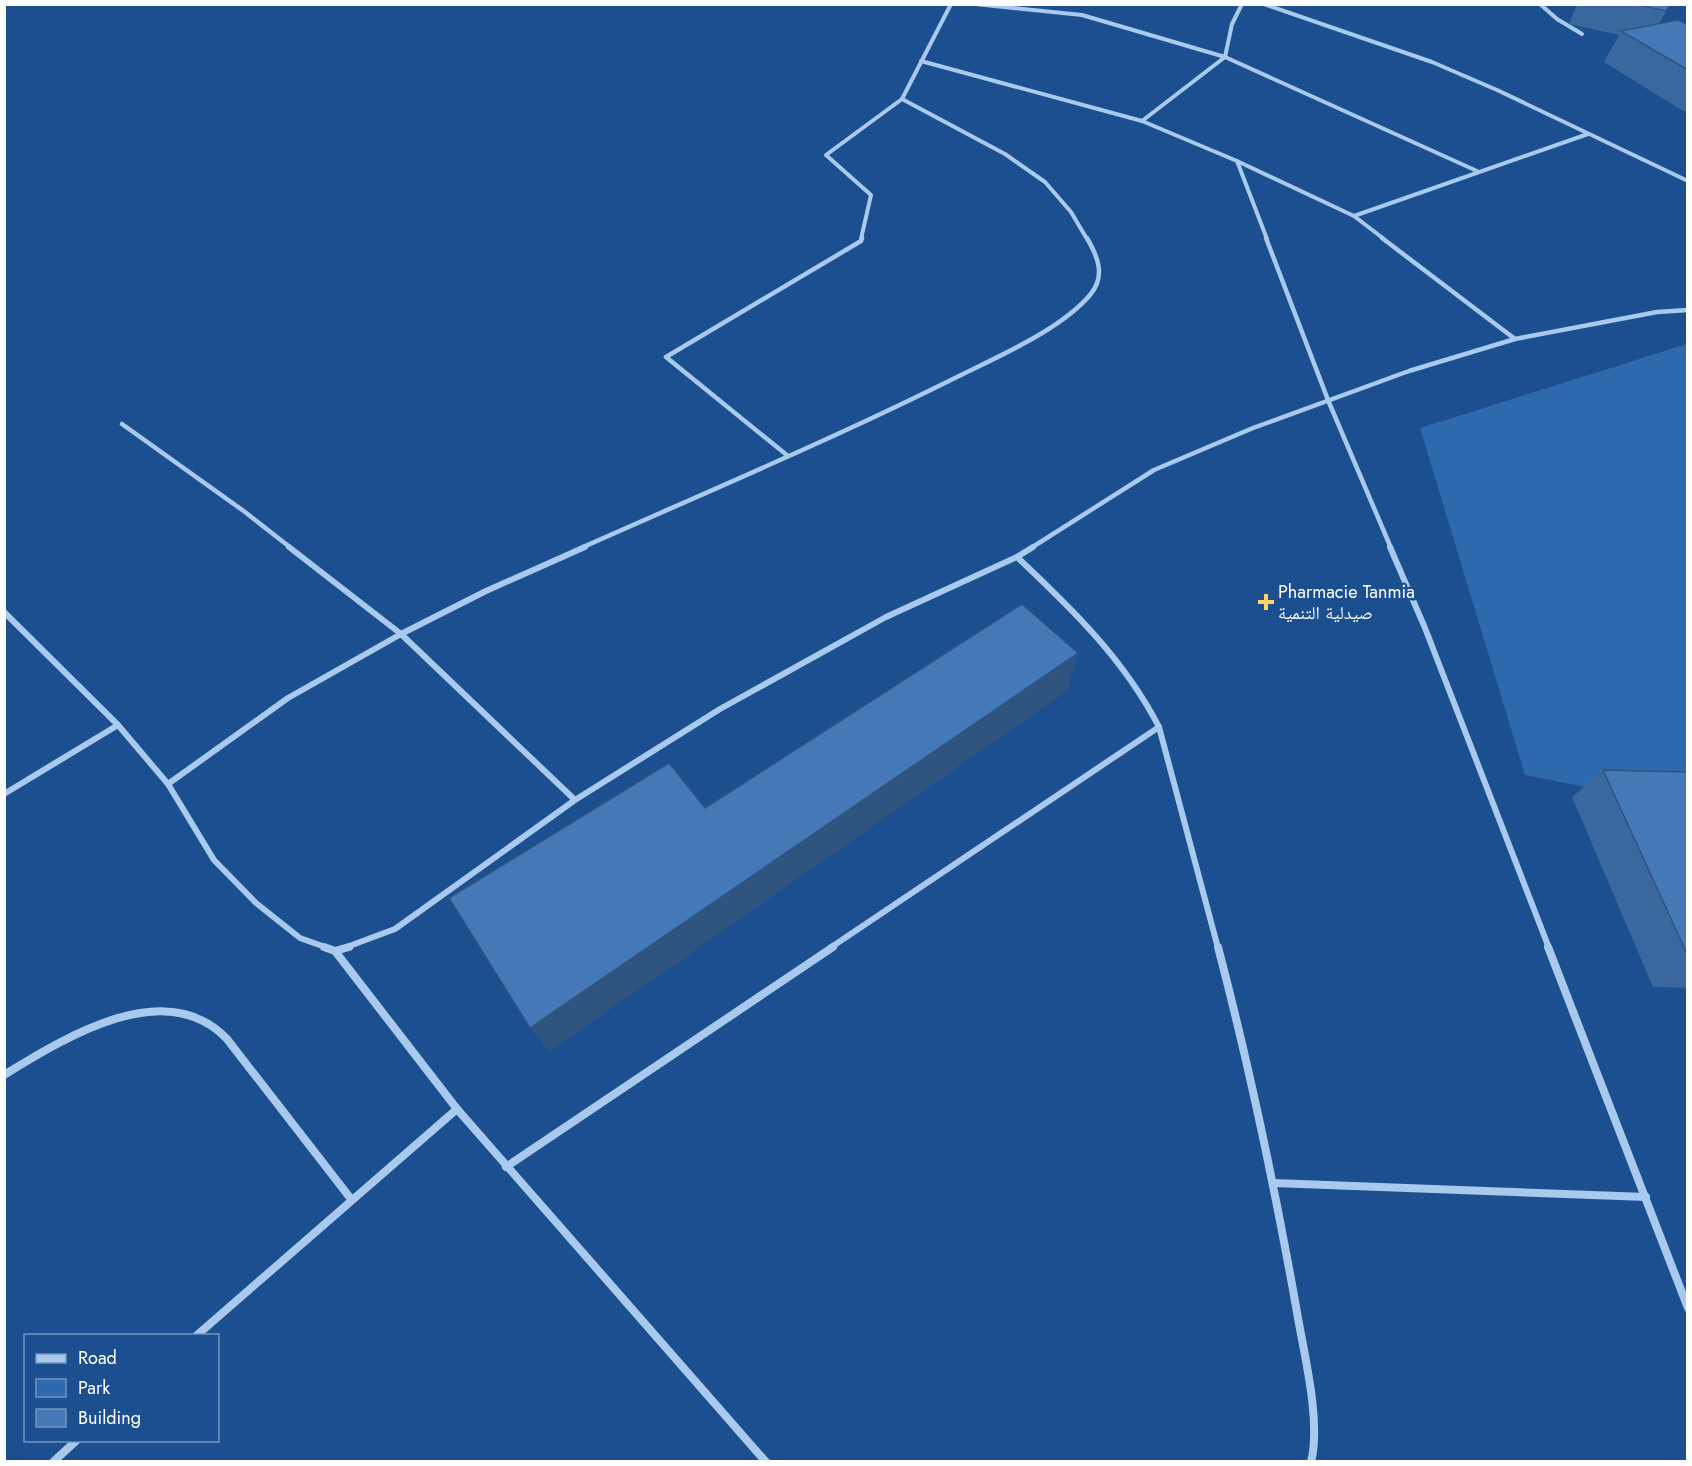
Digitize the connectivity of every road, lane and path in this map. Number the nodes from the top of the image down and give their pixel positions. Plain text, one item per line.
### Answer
1 (951, 4) edge
2 (975, 4) edge
3 (1242, 4) edge
4 (1264, 4) edge
5 (1540, 4) edge
6 (1582, 34) dead end
7 (1225, 57) junction
8 (921, 61) junction
9 (902, 99) junction
10 (1142, 121) junction
11 (1588, 134) junction
12 (1237, 161) junction
13 (1477, 171) junction
14 (1688, 181) edge
15 (1354, 216) junction
16 (1688, 310) edge
17 (1515, 339) junction
18 (1328, 400) junction
19 (122, 424) dead end
20 (788, 456) junction
21 (1017, 557) junction
22 (4, 612) edge
23 (401, 634) junction
24 (118, 725) junction
25 (1159, 726) junction
26 (168, 784) junction
27 (4, 794) edge
28 (574, 800) junction
29 (335, 951) junction
30 (4, 1076) edge
31 (457, 1109) junction
32 (507, 1167) junction
33 (1274, 1184) junction
34 (1646, 1197) junction
35 (351, 1199) junction
36 (1688, 1308) edge
37 (197, 1334) edge
38 (75, 1442) edge
39 (53, 1461) edge
40 (766, 1461) edge
41 (1311, 1461) edge

1 - 8 street
2 - 7 street
3 - 7 street
4 - 11 street
5 - 6 street
7 - 10 street
7 - 13 street
8 - 9 street
8 - 10 street
9 - 20 street
9 - 20 street
10 - 12 street
11 - 13 street
11 - 14 street
12 - 15 street
12 - 18 street
13 - 15 street
15 - 17 street
16 - 17 street
17 - 18 street
18 - 21 street
18 - 34 street
19 - 23 street
20 - 23 street
21 - 25 street
21 - 28 street
22 - 24 street
23 - 26 street
23 - 28 street
24 - 26 street
24 - 27 street
25 - 32 street
25 - 33 street
26 - 29 street
28 - 29 street
29 - 31 street
30 - 35 street
31 - 32 street
31 - 35 street
32 - 40 street
33 - 34 street
33 - 41 street
34 - 36 street
35 - 37 street
38 - 39 street

